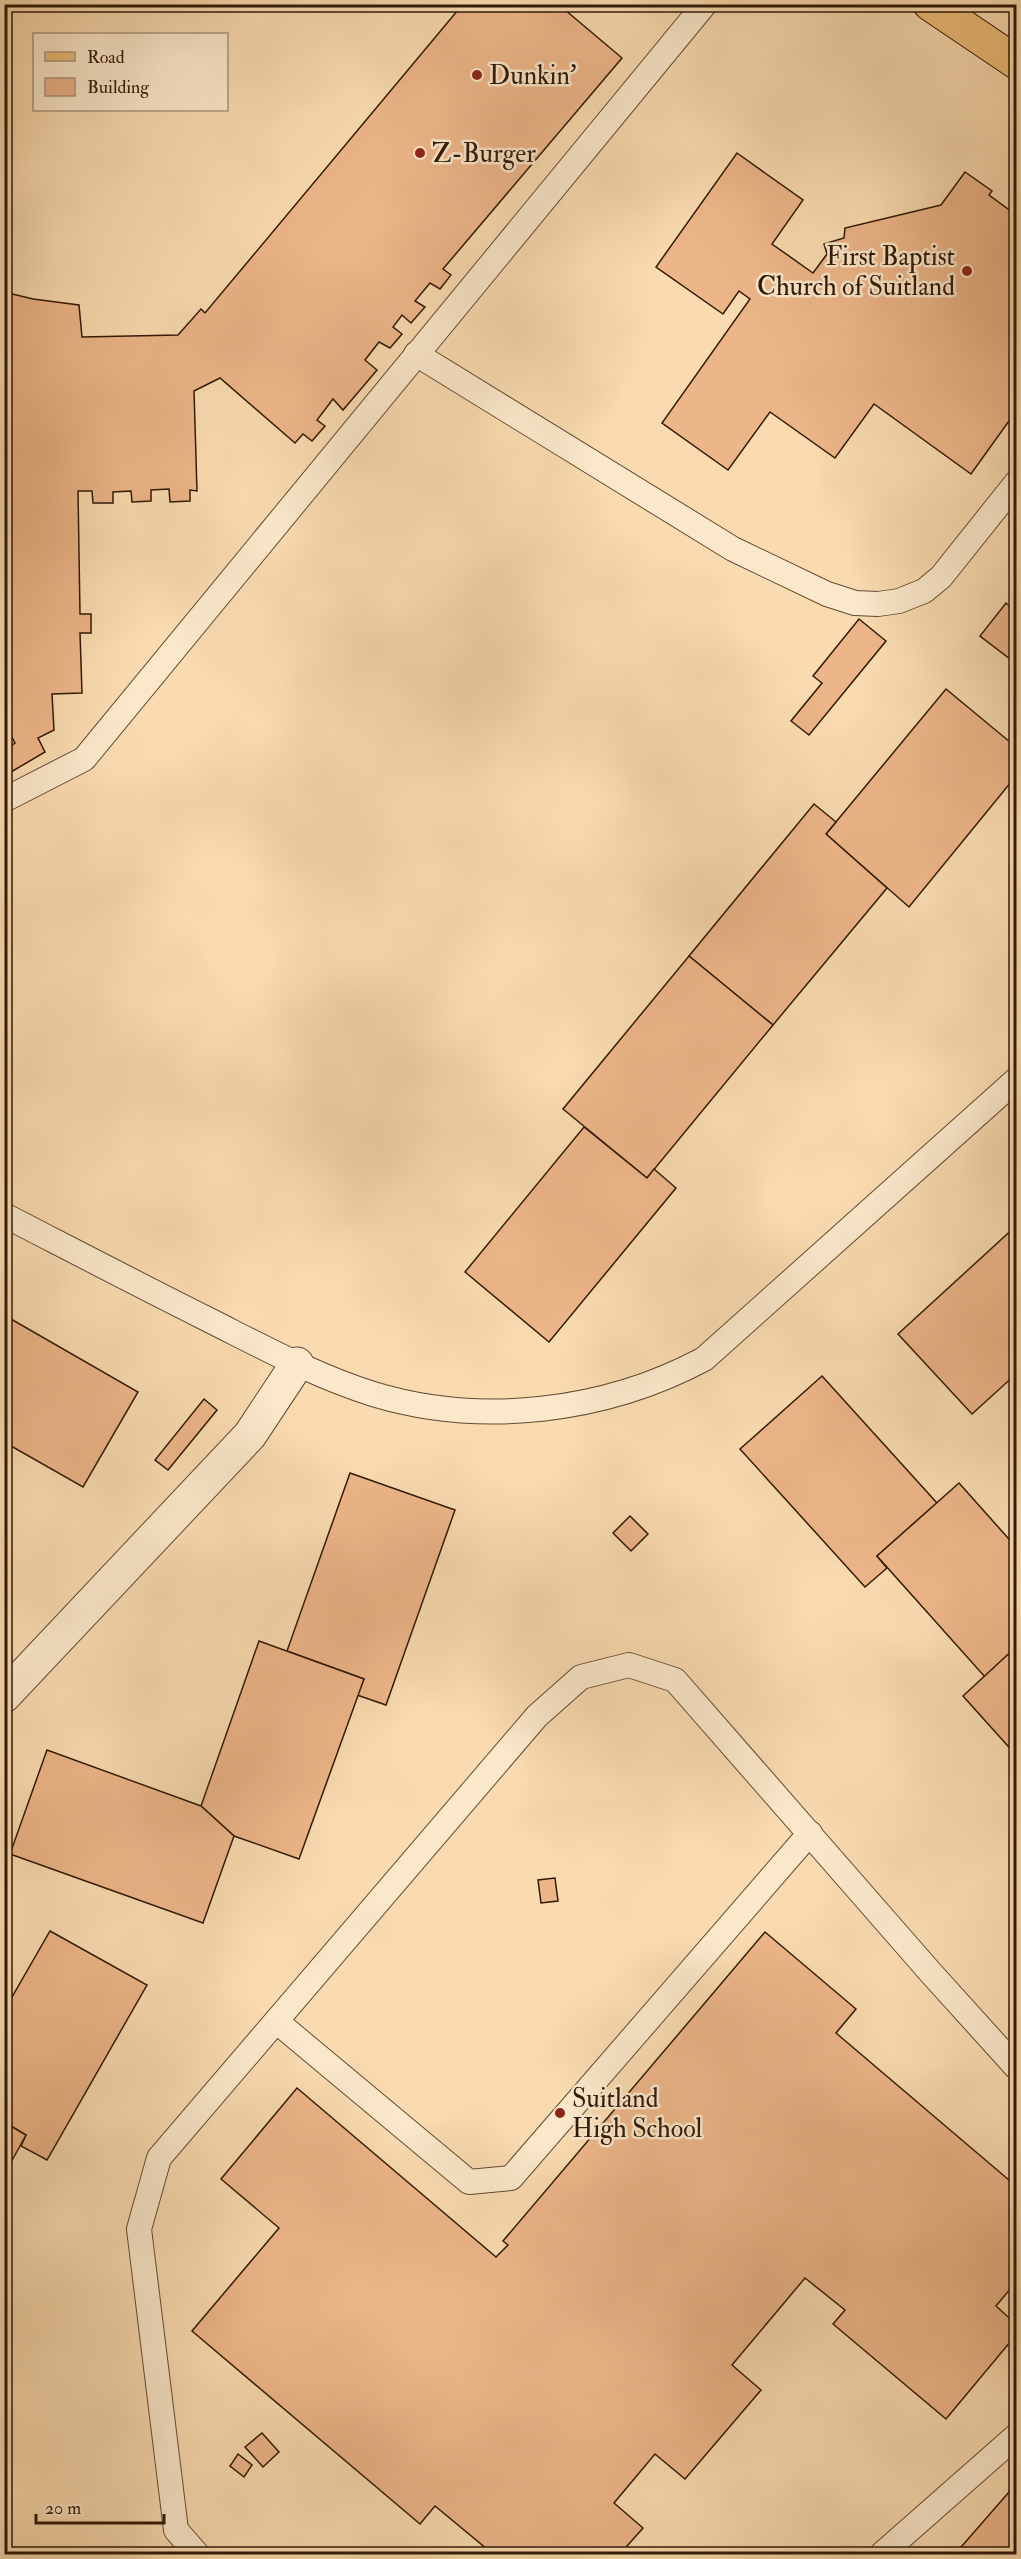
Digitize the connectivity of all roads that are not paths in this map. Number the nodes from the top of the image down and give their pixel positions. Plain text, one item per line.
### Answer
1 (705, 4) edge
2 (930, 4) edge
3 (1017, 62) edge
4 (416, 354) junction
5 (1017, 483) edge
6 (4, 800) edge
7 (1017, 1080) edge
8 (4, 1215) edge
9 (297, 1364) junction
10 (4, 1696) edge
11 (810, 1833) junction
12 (276, 2021) junction
13 (1017, 2067) edge
14 (1017, 2436) edge
15 (197, 2554) edge
16 (882, 2554) edge

1 - 4 lane
2 - 3 main road
4 - 5 lane
4 - 6 lane
7 - 9 lane
8 - 9 lane
9 - 10 street
11 - 12 lane
11 - 12 lane
11 - 13 lane
12 - 15 lane
14 - 16 lane

